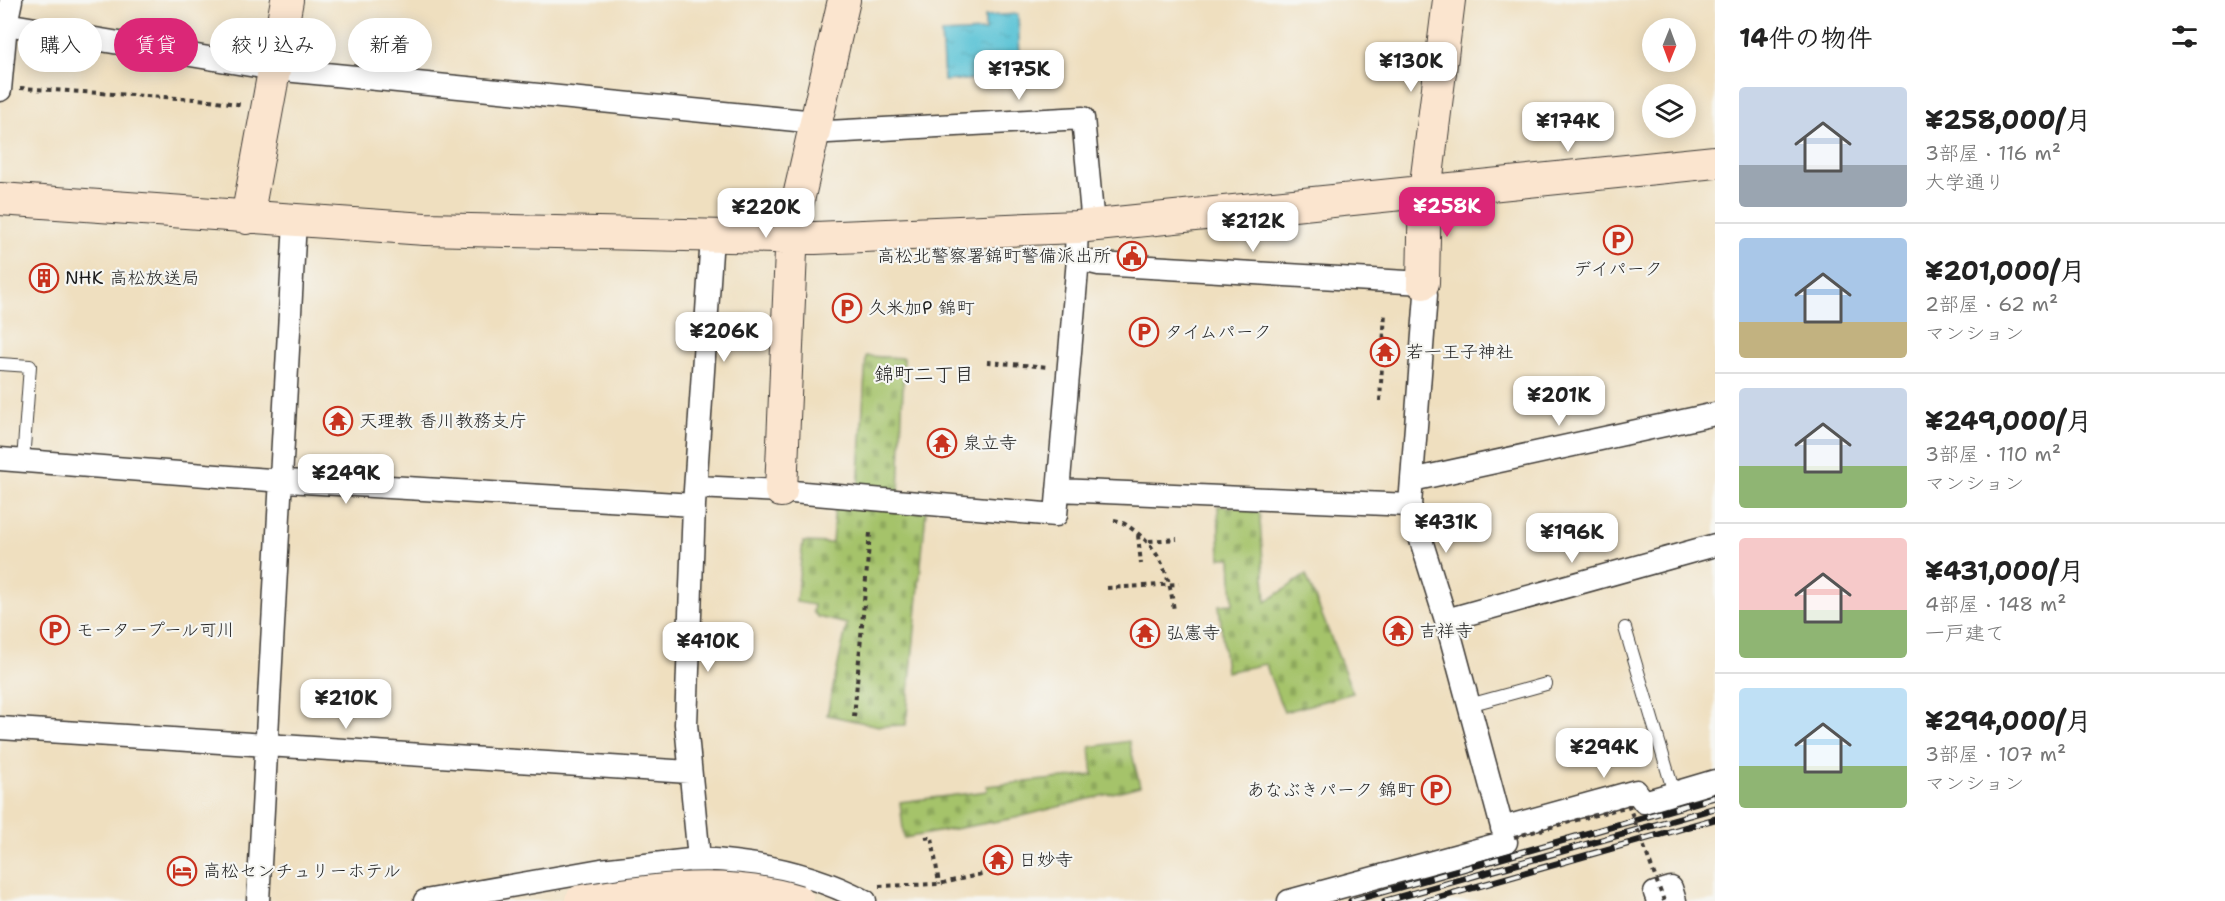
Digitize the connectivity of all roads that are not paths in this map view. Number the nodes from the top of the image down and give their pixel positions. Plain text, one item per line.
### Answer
1 (11, 0) edge
2 (287, 0) edge
3 (844, 0) edge
4 (1449, 0) edge
5 (284, 18) edge
6 (3, 23) edge
7 (210, 58) edge
8 (273, 72) edge
9 (303, 72) edge
10 (0, 88) edge
11 (816, 126) junction
12 (1715, 162) edge
13 (1425, 192) junction
14 (0, 199) edge
15 (247, 218) junction
16 (295, 221) junction
17 (1085, 226) junction
18 (712, 237) junction
19 (791, 238) junction
20 (1078, 259) junction
21 (1423, 283) junction
22 (0, 364) edge
23 (1715, 414) edge
24 (0, 459) edge
25 (23, 461) junction
26 (279, 480) junction
27 (1412, 480) junction
28 (1058, 490) junction
29 (781, 491) junction
30 (695, 496) junction
31 (1410, 505) junction
32 (1715, 545) edge
33 (1446, 620) junction
34 (1625, 628) dead end
35 (1546, 684) dead end
36 (1469, 705) junction
37 (0, 728) edge
38 (266, 745) junction
39 (689, 772) junction
40 (1715, 782) edge
41 (1674, 793) junction
42 (1508, 833) junction
43 (699, 859) junction
44 (870, 893) edge
45 (258, 901) edge
46 (425, 901) edge
47 (580, 901) edge
48 (702, 901) edge
49 (798, 901) edge
50 (1289, 901) edge
51 (1658, 901) edge
52 (1675, 901) edge

1 - 6 street
2 - 5 street
3 - 11 street
4 - 13 street
6 - 7 street
6 - 10 street
8 - 15 street
9 - 11 street
11 - 17 street
11 - 19 street
12 - 13 street
13 - 17 street
13 - 21 street
14 - 15 street
15 - 16 street
16 - 18 street
16 - 26 street
17 - 19 street
17 - 20 street
18 - 19 street
18 - 30 street
19 - 29 street
20 - 21 street
20 - 28 street
21 - 27 street
22 - 25 lane
23 - 27 street
24 - 25 street
25 - 26 street
26 - 30 street
26 - 38 street
27 - 31 street
28 - 29 street
28 - 31 street
29 - 30 street
30 - 39 street
31 - 33 street
32 - 33 street
33 - 36 street
34 - 41 lane
35 - 36 lane
36 - 42 street
37 - 38 street
38 - 39 street
38 - 45 street
39 - 43 street
40 - 41 street
41 - 42 street
42 - 50 street
43 - 44 street
43 - 46 street
43 - 48 street
47 - 49 street, bridge
51 - 52 street

